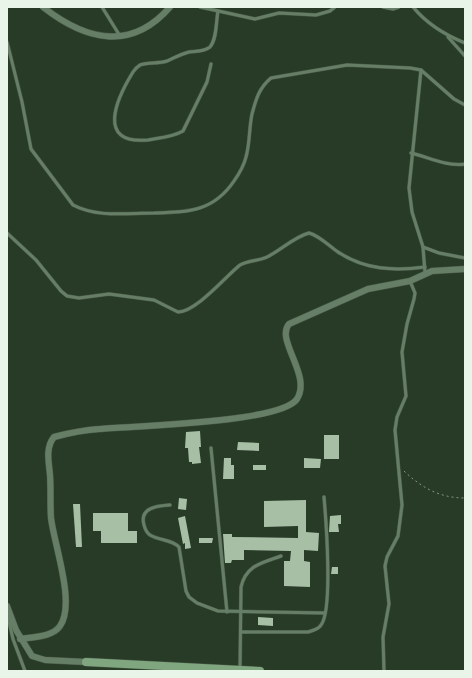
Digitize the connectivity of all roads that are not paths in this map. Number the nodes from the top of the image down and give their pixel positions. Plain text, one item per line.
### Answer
1 (43, 7) edge
2 (102, 7) edge
3 (170, 7) edge
4 (200, 7) edge
5 (335, 7) edge
6 (383, 7) edge
7 (399, 7) edge
8 (414, 7) edge
9 (218, 11) junction
10 (120, 36) junction
11 (447, 36) junction
12 (7, 42) edge
13 (465, 43) edge
14 (465, 56) edge
15 (211, 64) dead end
16 (421, 70) junction
17 (465, 105) edge
18 (411, 153) junction
19 (465, 164) edge
20 (7, 233) edge
21 (423, 247) junction
22 (465, 258) edge
23 (465, 269) edge
24 (425, 270) junction
25 (410, 281) junction
26 (211, 448) dead end
27 (324, 497) dead end
28 (170, 505) dead end
29 (281, 556) dead end
30 (7, 607) edge
31 (227, 612) junction
32 (241, 612) junction
33 (325, 613) junction
34 (241, 632) junction
35 (20, 639) junction
36 (86, 662) joint
37 (240, 670) junction
38 (25, 671) edge
39 (260, 671) edge
40 (384, 671) edge

1 - 10 street
2 - 10 lane
3 - 10 street
4 - 9 lane
5 - 9 lane
6 - 7 lane
8 - 11 lane
9 - 15 lane
11 - 13 lane
11 - 14 lane
12 - 16 lane
16 - 17 lane
16 - 18 lane
18 - 19 lane
18 - 21 lane
20 - 24 lane
21 - 22 lane
21 - 24 lane
23 - 24 street
24 - 25 street
25 - 35 street
25 - 40 lane
26 - 31 lane
27 - 33 lane
28 - 31 lane
29 - 32 lane
30 - 35 street
30 - 38 lane
31 - 32 lane
32 - 33 lane
32 - 34 lane
33 - 34 lane
34 - 37 lane
35 - 36 street
36 - 37 street
37 - 39 street

